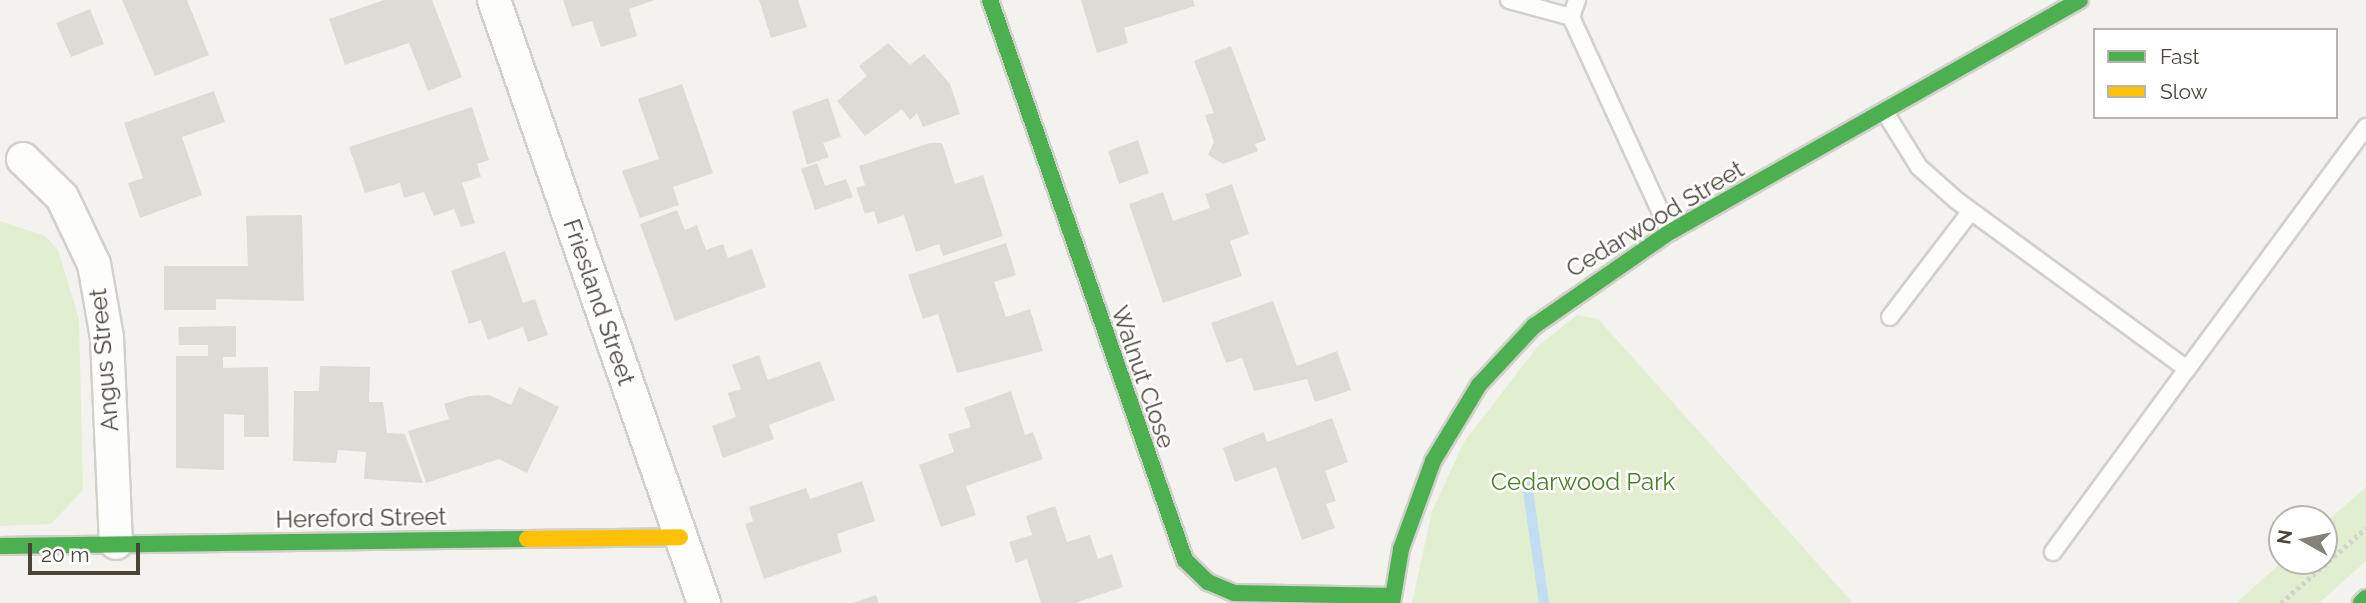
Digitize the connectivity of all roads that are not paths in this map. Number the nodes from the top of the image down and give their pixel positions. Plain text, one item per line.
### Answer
1 (494, 0) edge
2 (990, 0) edge
3 (1509, 0) edge
4 (1577, 0) edge
5 (2080, 0) edge
6 (1571, 17) junction
7 (1886, 114) junction
8 (2366, 127) edge
9 (23, 159) dead end
10 (1971, 211) junction
11 (1670, 232) junction
12 (1891, 317) dead end
13 (2187, 369) junction
14 (680, 537) junction
15 (116, 543) junction
16 (0, 546) edge
17 (2053, 552) dead end
18 (2366, 598) edge
19 (1393, 600) edge
20 (704, 603) edge
21 (2361, 603) edge

1 - 14 street, Friesland Street
2 - 19 street, Walnut Close
3 - 6 lane
4 - 6 lane
5 - 7 street, Cedarwood Street
6 - 11 lane
7 - 10 lane
7 - 11 street, Cedarwood Street
8 - 13 lane
9 - 15 street, Angus Street
10 - 12 lane
10 - 13 lane
11 - 19 street, Cedarwood Street
13 - 17 lane
14 - 15 street, Hereford Street
14 - 20 street, Friesland Street
15 - 16 street, Hereford Street
18 - 21 street

